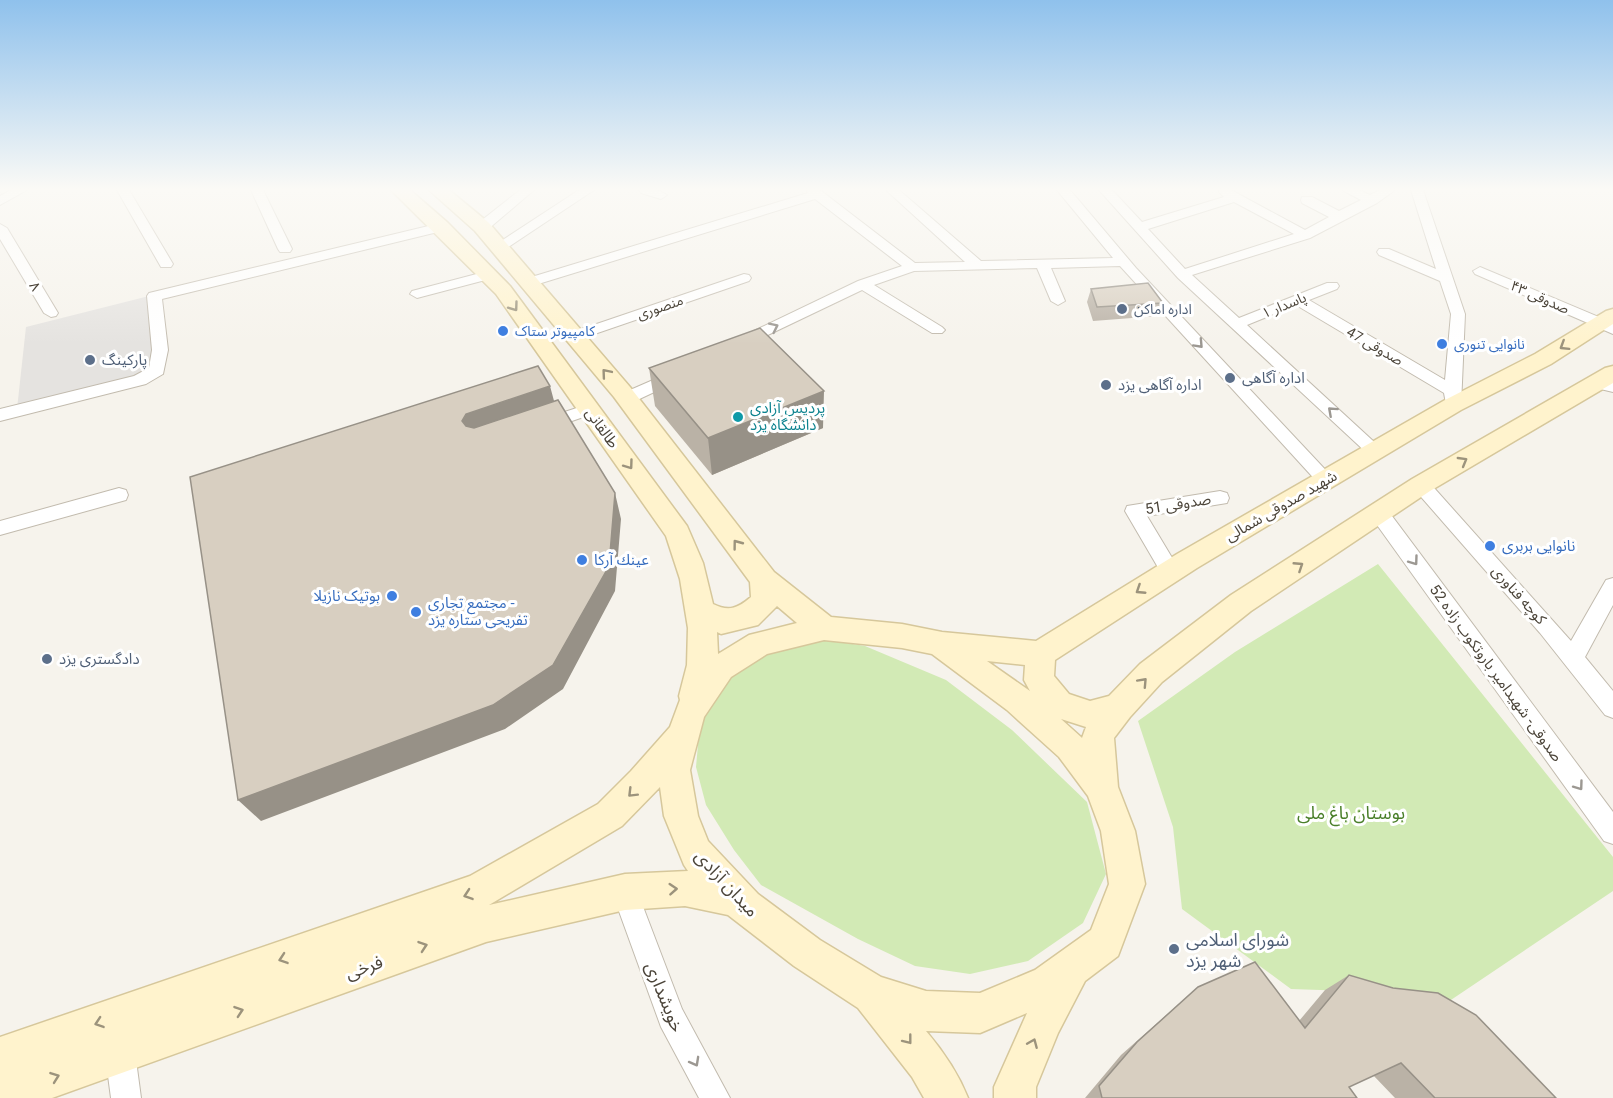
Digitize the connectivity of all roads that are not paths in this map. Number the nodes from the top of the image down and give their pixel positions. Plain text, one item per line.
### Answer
1 (8, 241) edge
2 (153, 241) edge
3 (281, 241) edge
4 (382, 241) edge
5 (455, 241) edge
6 (494, 241) edge
7 (508, 241) edge
8 (659, 241) edge
9 (879, 241) edge
10 (950, 241) edge
11 (1106, 241) edge
12 (1153, 241) edge
13 (1285, 241) edge
14 (1433, 241) edge
15 (499, 247) junction
16 (285, 249) dead end
17 (1384, 252) dead end
18 (1124, 262) junction
19 (166, 264) dead end
20 (1042, 265) junction
21 (912, 267) junction
22 (979, 267) junction
23 (1480, 271) dead end
24 (1182, 274) junction
25 (488, 275) junction
26 (744, 278) dead end
27 (1445, 278) junction
28 (530, 282) junction
29 (863, 284) junction
30 (1332, 286) dead end
31 (417, 294) dead end
32 (1298, 300) junction
33 (1058, 301) dead end
34 (51, 313) dead end
35 (1608, 322) edge
36 (1236, 324) junction
37 (937, 330) dead end
38 (575, 336) junction
39 (728, 349) edge
40 (686, 369) edge
41 (1608, 381) edge
42 (627, 398) junction
43 (1452, 398) junction
44 (589, 409) junction
45 (0, 415) edge
46 (525, 432) edge
47 (1375, 451) junction
48 (1326, 480) junction
49 (1421, 485) junction
50 (119, 495) dead end
51 (1220, 498) dead end
52 (1379, 513) junction
53 (0, 528) edge
54 (1170, 571) junction
55 (764, 580) junction
56 (1613, 586) edge
57 (699, 610) junction
58 (824, 628) junction
59 (940, 644) junction
60 (1040, 654) junction
61 (1573, 658) junction
62 (1119, 707) junction
63 (1613, 708) edge
64 (688, 722) junction
65 (1101, 787) junction
66 (1613, 832) edge
67 (625, 892) junction
68 (739, 899) junction
69 (1072, 967) junction
70 (872, 994) junction
71 (120, 1053) junction
72 (0, 1057) edge
73 (0, 1096) edge
74 (126, 1098) edge
75 (715, 1098) edge
76 (947, 1098) edge
77 (1015, 1098) edge

1 - 34 street, ۸
2 - 19 street
3 - 16 street
4 - 45 street
5 - 25 main road, طالقانی
6 - 15 main road
7 - 15 street
8 - 28 street
9 - 21 street
10 - 22 street
11 - 18 street
12 - 24 street
13 - 24 street
14 - 27 street
15 - 28 main road
17 - 27 street
18 - 20 street
18 -> 48 street
20 - 22 street
20 - 33 street
21 - 22 street
21 - 29 street
23 - 35 street, صدوقی ۴۳
24 - 36 street
25 - 31 street
25 -> 44 main road, طالقانی
26 - 38 street, منصوری
27 - 43 street
28 - 38 main road
29 - 37 street
39 -> 29 street
30 - 32 street, پاسدار ۱
32 - 36 street, پاسدار ۱
32 - 43 street, صدوقی 47
35 -> 43 main road, شهید صدوقی شمالی
47 -> 36 street
42 -> 38 main road
40 - 42 street
49 -> 41 main road
55 -> 42 main road
43 - 47 main road, شهید صدوقی شمالی
44 - 46 street
44 -> 57 main road, طالقانی
47 - 48 main road, شهید صدوقی شمالی
48 - 54 main road, شهید صدوقی شمالی
49 - 52 main road
49 - 61 street, کوچه فناوری
50 - 53 street
51 - 54 street, صدوقی 51
62 -> 52 main road
52 -> 66 street, 52 صدوقی- شهیدامیر باروتکوب زاده
54 -> 60 main road, شهید صدوقی شمالی
55 - 57 main road
55 - 58 main road
56 - 61 street
57 - 64 main road, طالقانی
58 - 59 main road, میدان آزادی
58 - 64 main road, میدان آزادی
59 - 60 main road
59 - 65 main road, میدان آزادی
60 - 62 main road
61 - 63 street, کوچه فناوری
62 - 65 main road
64 - 68 main road, میدان آزادی
64 -> 72 main road
65 - 69 main road, میدان آزادی
67 -> 68 main road, فرخی
71 -> 67 main road, فرخی
67 -> 75 street, خویشداری
68 - 70 main road, میدان آزادی
69 - 70 main road, میدان آزادی
77 -> 69 main road
70 -> 76 main road
73 -> 71 main road, فرخی
71 - 74 street

